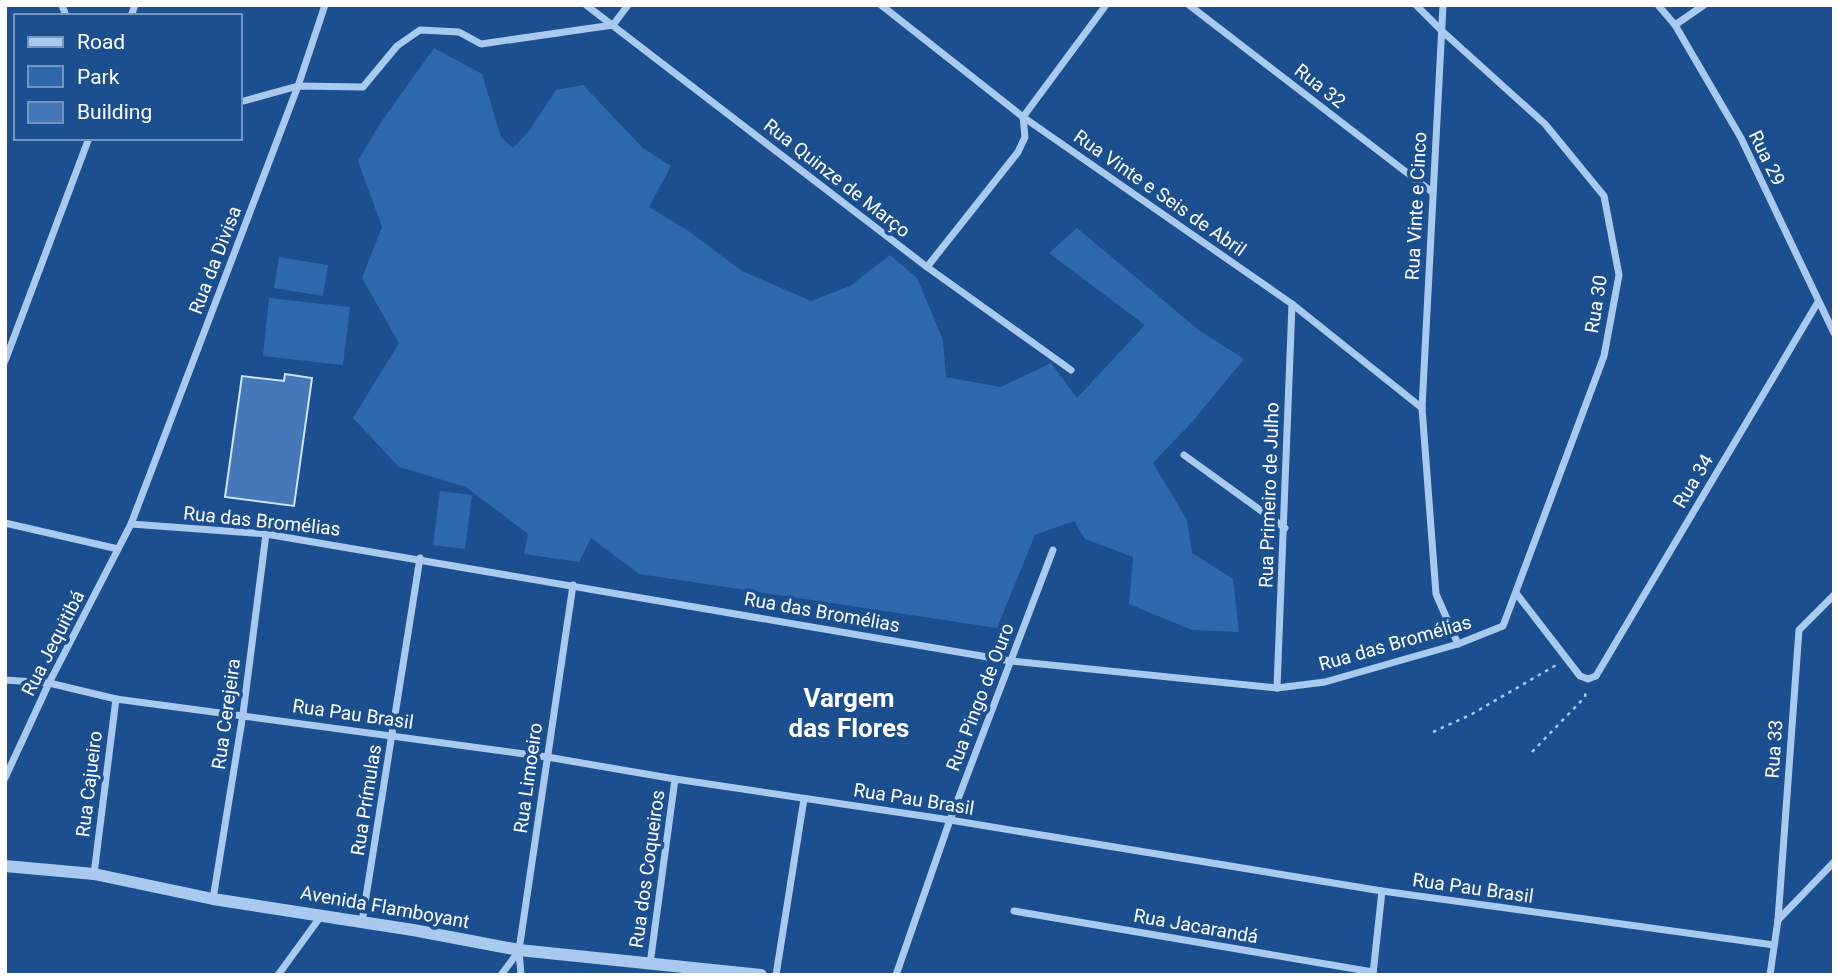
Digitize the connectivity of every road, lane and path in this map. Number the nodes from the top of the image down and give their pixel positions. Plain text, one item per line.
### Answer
1 (325, 5) edge
2 (586, 5) edge
3 (628, 5) edge
4 (881, 5) edge
5 (1106, 5) edge
6 (1189, 5) edge
7 (1416, 5) edge
8 (1443, 5) edge
9 (1658, 5) edge
10 (1704, 5) edge
11 (613, 25) junction
12 (1675, 25) junction
13 (1442, 31) junction
14 (298, 86) junction
15 (242, 101) edge
16 (1023, 117) junction
17 (89, 140) edge
18 (1432, 192) junction
19 (927, 267) junction
20 (1818, 302) junction
21 (1292, 304) junction
22 (1834, 332) edge
23 (9, 340) edge
24 (5, 361) edge
25 (1071, 370) dead end
26 (1422, 408) junction
27 (1184, 455) dead end
28 (5, 523) edge
29 (131, 524) junction
30 (1285, 528) junction
31 (266, 534) junction
32 (118, 549) junction
33 (1053, 550) dead end
34 (420, 558) junction
35 (573, 585) junction
36 (1516, 593) junction
37 (1834, 595) edge
38 (1503, 626) joint
39 (1458, 644) junction
40 (1567, 659) junction
41 (1011, 660) junction
42 (1592, 677) junction
43 (5, 680) edge
44 (49, 683) junction
45 (1277, 688) junction
46 (116, 699) junction
47 (243, 714) junction
48 (1433, 732) dead end
49 (392, 735) junction
50 (1532, 752) dead end
51 (547, 757) junction
52 (5, 778) edge
53 (675, 779) junction
54 (804, 799) junction
55 (950, 820) junction
56 (1834, 862) edge
57 (5, 866) edge
58 (94, 874) junction
59 (1382, 891) junction
60 (213, 899) junction
61 (1014, 911) dead end
62 (321, 915) junction
63 (1778, 920) junction
64 (362, 922) junction
65 (1774, 946) junction
66 (519, 950) junction
67 (650, 964) junction
68 (707, 973) edge
69 (1373, 974) edge
70 (278, 975) edge
71 (501, 975) edge
72 (522, 975) edge
73 (761, 975) edge
74 (776, 975) edge
75 (896, 975) edge
76 (1770, 975) edge

1 - 14 street, Rua da Divisa
2 - 11 street, Rua Quinze de Março
3 - 11 street
4 - 16 street, Rua Vinte e Seis de Abril
5 - 16 street
6 - 18 street, Rua 32
7 - 13 street, Rua 30
8 - 13 street, Rua Vinte e Cinco
9 - 12 street, Rua 29
10 - 12 street
11 - 14 street
11 - 19 street, Rua Quinze de Março
12 - 20 street, Rua 29
13 - 18 street, Rua Vinte e Cinco
13 - 36 street, Rua 30
14 - 15 street
14 - 29 street, Rua da Divisa
16 - 19 street
16 - 21 street, Rua Vinte e Seis de Abril
17 - 23 street
18 - 26 street, Rua Vinte e Cinco
19 - 25 street, Rua Quinze de Março
20 - 22 street, Rua 29
20 - 42 street, Rua 34
21 - 26 street, Rua Vinte e Seis de Abril
21 - 30 street, Rua Primeiro de Julho
23 - 24 street
26 - 39 street, Rua Vinte e Cinco
27 - 30 street
28 - 32 street
29 - 31 street, Rua das Bromélias
29 - 32 street, Rua Jequitibá
30 - 45 street, Rua Primeiro de Julho
31 - 34 street, Rua das Bromélias
31 - 47 street, Rua Cerejeira
32 - 44 street, Rua Jequitibá
33 - 41 street, Rua Pingo de Ouro
34 - 35 street, Rua das Bromélias
34 - 49 street, Rua Prímulas
35 - 41 street, Rua das Bromélias
35 - 51 street, Rua Limoeiro
36 - 38 street, Rua 30
36 - 40 street
37 - 63 street, Rua 33
38 - 39 street, Rua das Bromélias
39 - 45 street, Rua das Bromélias
40 - 42 street
40 - 48 path
41 - 45 street, Rua das Bromélias
41 - 55 street, Rua Pingo de Ouro
42 - 50 path
43 - 44 street, Rua Pau Brasil
44 - 46 street, Rua Pau Brasil
44 - 52 street, Rua Jequitibá
46 - 47 street, Rua Pau Brasil
46 - 58 street, Rua Cajueiro
47 - 49 street, Rua Pau Brasil
47 - 60 street, Rua Cerejeira
49 - 51 street, Rua Pau Brasil
49 - 64 street, Rua Prímulas
51 - 53 street, Rua Pau Brasil
51 - 66 street, Rua Limoeiro
53 - 54 street, Rua Pau Brasil
53 - 67 street, Rua dos Coqueiros
54 - 55 street, Rua Pau Brasil
54 - 74 street
55 - 59 street, Rua Pau Brasil
55 - 75 street, Rua Pingo de Ouro
56 - 63 street
57 - 58 street, Avenida Flamboyant
58 - 60 street, Avenida Flamboyant
59 - 65 street, Rua Pau Brasil
59 - 69 street
60 - 62 street, Avenida Flamboyant
61 - 69 street, Rua Jacarandá
62 - 64 street, Avenida Flamboyant
62 - 70 street
63 - 65 street, Rua 33
64 - 66 street, Avenida Flamboyant
65 - 76 street, Rua 33
66 - 67 street, Avenida Flamboyant
66 - 71 street
66 - 72 street, Rua Limoeiro
67 - 68 street, Avenida Flamboyant
68 - 73 street, Avenida Flamboyant

